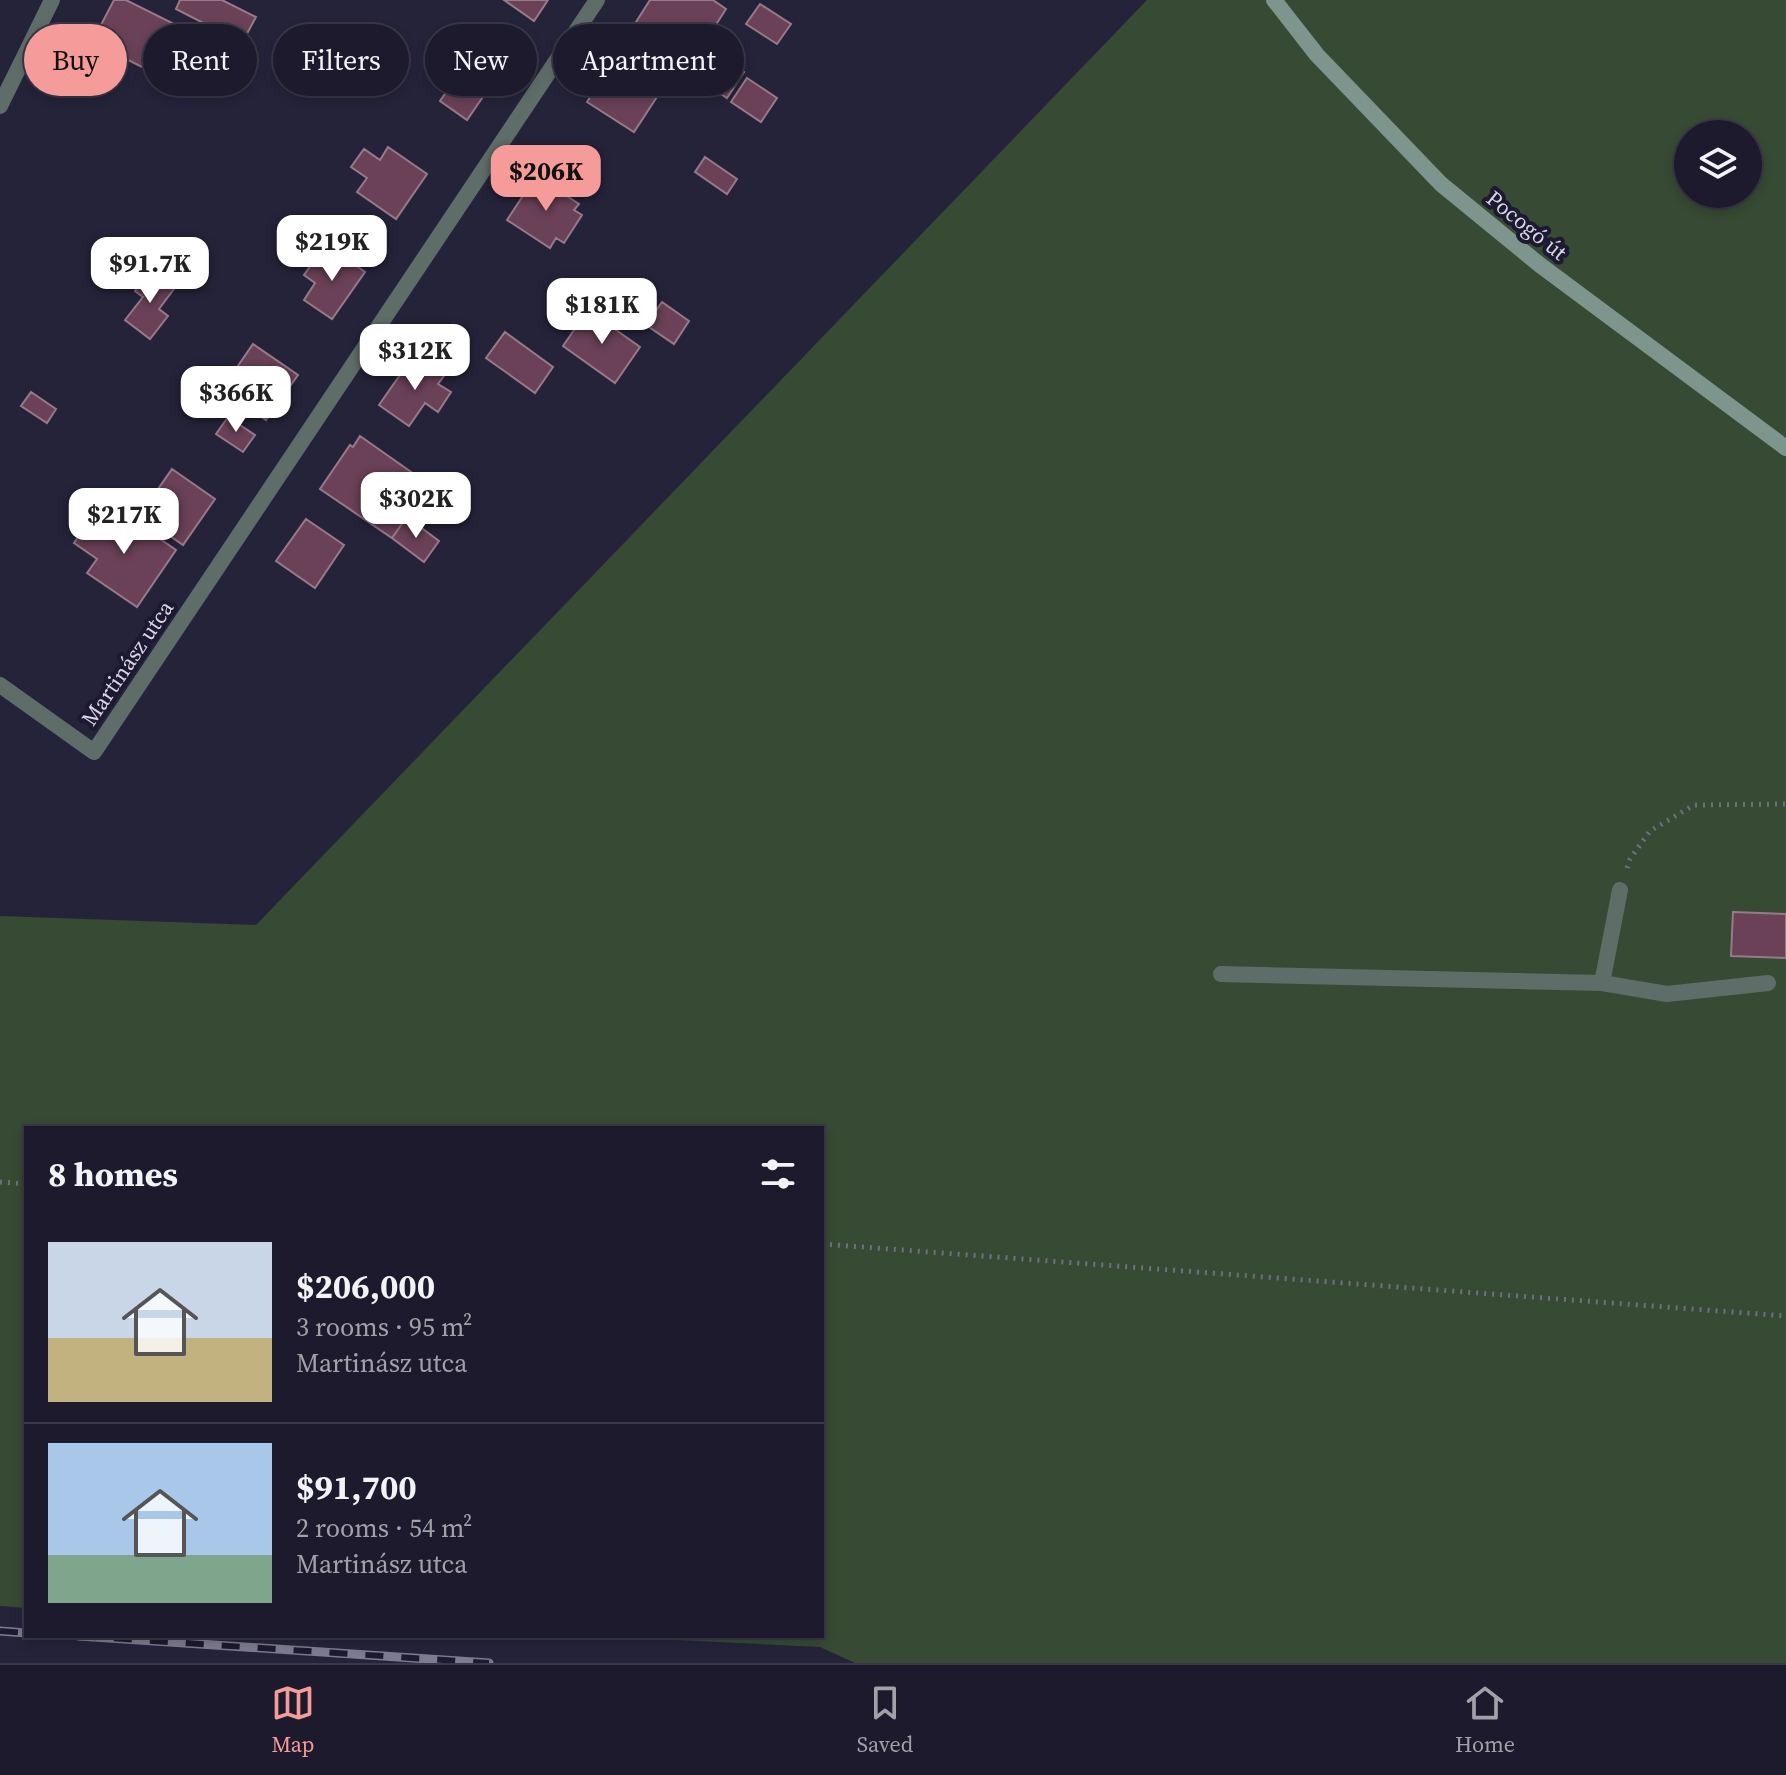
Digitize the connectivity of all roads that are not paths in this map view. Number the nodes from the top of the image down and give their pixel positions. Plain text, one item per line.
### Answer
1 (52, 0) edge
2 (597, 0) edge
3 (1274, 0) edge
4 (0, 106) edge
5 (1786, 448) edge
6 (0, 685) edge
7 (1620, 890) road end
8 (1221, 974) dead end
9 (1602, 983) junction
10 (1768, 983) dead end

1 - 4 street
2 - 6 street, Martinász utca
3 - 5 main road, Pocogó út
7 - 9 street
8 - 9 street
9 - 10 street

